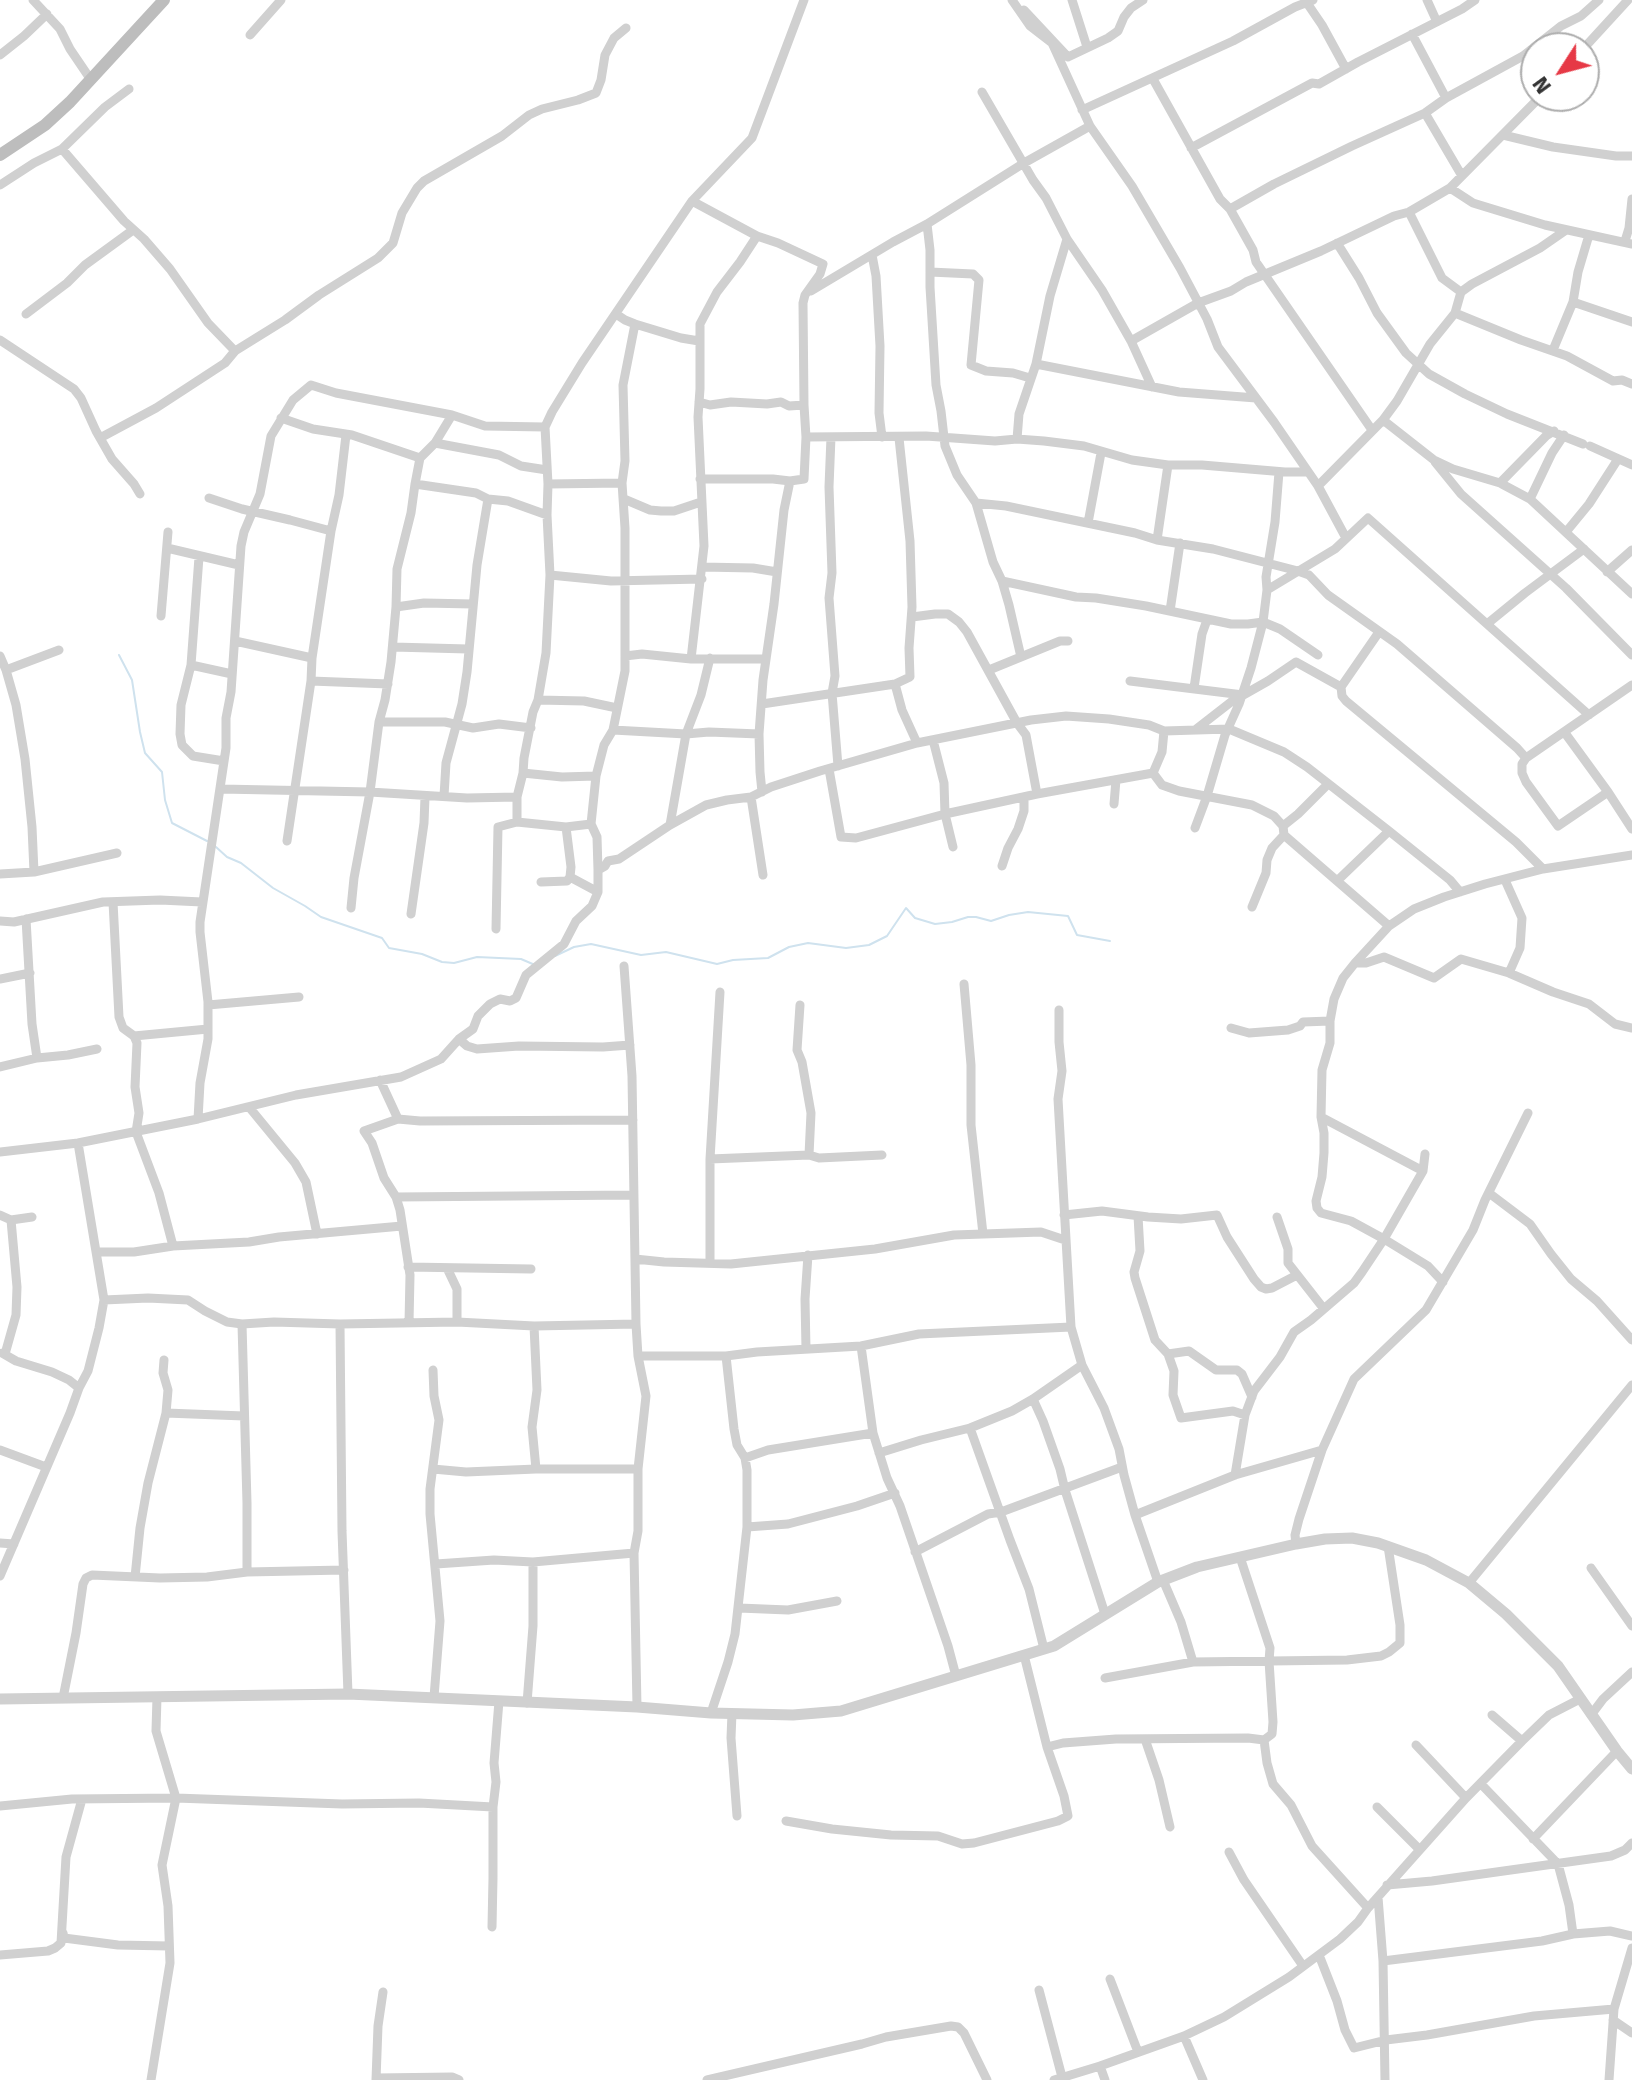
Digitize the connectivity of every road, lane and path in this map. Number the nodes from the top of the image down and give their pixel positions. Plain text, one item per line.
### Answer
1 (33, 0) edge
2 (164, 0) edge
3 (281, 0) edge
4 (804, 0) edge
5 (1014, 0) edge
6 (1072, 0) edge
7 (1143, 0) edge
8 (1427, 0) edge
9 (1475, 0) edge
10 (1599, 0) edge
11 (1628, 0) edge
12 (1310, 2) edge
13 (1460, 4) edge
14 (47, 14) junction
15 (1437, 22) junction
16 (626, 28) dead end
17 (1599, 32) edge
18 (1412, 34) junction
19 (250, 35) dead end
20 (1087, 47) junction
21 (0, 55) edge
22 (1346, 69) junction
23 (1153, 79) junction
24 (91, 80) junction
25 (129, 89) dead end
26 (982, 92) dead end
27 (1446, 98) junction
28 (1082, 110) junction
29 (1525, 112) edge
30 (1425, 113) junction
31 (1090, 126) junction
32 (1503, 135) junction
33 (1191, 148) junction
34 (62, 149) junction
35 (0, 155) edge
36 (1632, 156) edge
37 (1024, 163) junction
38 (1462, 176) junction
39 (0, 185) edge
40 (1450, 188) junction
41 (1632, 199) edge
42 (692, 201) junction
43 (1230, 209) junction
44 (1409, 212) junction
45 (927, 224) junction
46 (133, 230) junction
47 (1566, 230) junction
48 (1589, 235) junction
49 (757, 236) junction
50 (1067, 239) junction
51 (1628, 242) edge
52 (1337, 243) junction
53 (872, 255) junction
54 (930, 272) junction
55 (1265, 273) junction
56 (1461, 292) junction
57 (805, 295) junction
58 (1573, 302) junction
59 (1198, 303) junction
60 (1455, 313) junction
61 (26, 314) dead end
62 (616, 314) junction
63 (1632, 322) edge
64 (635, 324) junction
65 (0, 340) edge
66 (699, 341) junction
67 (1131, 341) junction
68 (1553, 350) junction
69 (235, 351) junction
70 (1036, 364) junction
71 (1418, 364) junction
72 (1030, 378) junction
73 (1632, 384) edge
74 (1152, 387) junction
75 (1256, 398) junction
76 (699, 402) junction
77 (804, 405) junction
78 (452, 415) junction
79 (281, 418) junction
80 (1383, 420) junction
81 (545, 427) junction
82 (1372, 430) junction
83 (1559, 433) junction
84 (346, 435) junction
85 (806, 437) junction
86 (831, 437) junction
87 (882, 437) junction
88 (100, 438) junction
89 (899, 438) junction
90 (945, 438) junction
91 (1017, 439) junction
92 (435, 443) junction
93 (1101, 453) junction
94 (420, 458) junction
95 (1618, 459) junction
96 (1434, 460) junction
97 (1168, 465) junction
98 (1632, 465) edge
99 (547, 470) junction
100 (1279, 472) junction
101 (1307, 472) junction
102 (700, 479) junction
103 (790, 481) junction
104 (622, 483) junction
105 (1500, 483) junction
106 (415, 484) junction
107 (548, 484) junction
108 (1318, 486) junction
109 (140, 494) dead end
110 (209, 498) dead end
111 (488, 499) junction
112 (624, 499) junction
113 (1530, 499) junction
114 (701, 502) junction
115 (976, 503) junction
116 (252, 510) junction
117 (547, 515) junction
118 (1088, 523) junction
119 (331, 531) junction
120 (168, 532) dead end
121 (1566, 532) junction
122 (1346, 538) junction
123 (1157, 540) junction
124 (1180, 543) junction
125 (167, 548) junction
126 (1584, 549) junction
127 (1632, 550) edge
128 (199, 557) junction
129 (1268, 562) junction
130 (239, 565) junction
131 (702, 567) junction
132 (1298, 571) junction
133 (777, 572) junction
134 (1607, 572) junction
135 (1551, 574) junction
136 (550, 575) junction
137 (702, 579) junction
138 (626, 580) junction
139 (1002, 581) junction
140 (1267, 590) junction
141 (1632, 594) edge
142 (473, 604) junction
143 (396, 607) junction
144 (1170, 611) junction
145 (161, 616) dead end
146 (912, 617) junction
147 (1207, 620) junction
148 (1263, 622) junction
149 (1487, 624) junction
150 (1379, 632) junction
151 (1291, 638) junction
152 (235, 641) junction
153 (1068, 641) dead end
154 (393, 647) junction
155 (468, 649) junction
156 (59, 650) dead end
157 (1318, 655) dead end
158 (1632, 655) edge
159 (0, 656) edge
160 (625, 656) junction
161 (1021, 657) junction
162 (312, 658) junction
163 (710, 658) junction
164 (691, 659) junction
165 (766, 659) junction
166 (1296, 662) junction
167 (191, 665) junction
168 (6, 670) junction
169 (989, 670) junction
170 (232, 674) junction
171 (311, 681) junction
172 (1130, 681) dead end
173 (388, 684) junction
174 (895, 684) junction
175 (1341, 687) junction
176 (1194, 688) junction
177 (1630, 690) edge
178 (832, 693) junction
179 (1243, 695) junction
180 (538, 700) junction
181 (762, 704) junction
182 (617, 708) junction
183 (1589, 715) junction
184 (379, 722) junction
185 (1017, 723) junction
186 (456, 725) junction
187 (531, 728) junction
188 (1229, 729) junction
189 (613, 730) junction
190 (1195, 730) junction
191 (1164, 731) junction
192 (1565, 733) junction
193 (686, 734) junction
194 (759, 734) junction
195 (933, 740) junction
196 (917, 743) junction
197 (1526, 758) junction
198 (224, 761) junction
199 (834, 767) junction
200 (523, 773) junction
201 (1153, 773) junction
202 (596, 776) junction
203 (1116, 780) junction
204 (1328, 784) junction
205 (221, 789) junction
206 (295, 792) junction
207 (370, 792) junction
208 (762, 792) junction
209 (1608, 792) junction
210 (1037, 794) junction
211 (444, 796) junction
212 (1207, 796) junction
213 (425, 797) junction
214 (517, 797) junction
215 (751, 797) junction
216 (1024, 797) junction
217 (1114, 804) dead end
218 (945, 814) junction
219 (517, 822) junction
220 (591, 824) junction
221 (670, 825) junction
222 (566, 827) junction
223 (1195, 828) dead end
224 (1632, 829) edge
225 (1283, 830) junction
226 (1389, 831) junction
227 (287, 841) dead end
228 (953, 847) dead end
229 (117, 853) dead end
230 (1632, 855) edge
231 (1002, 866) dead end
232 (1543, 869) junction
233 (598, 870) junction
234 (34, 872) junction
235 (0, 874) edge
236 (763, 875) dead end
237 (570, 877) junction
238 (1505, 880) junction
239 (1337, 881) junction
240 (541, 882) dead end
241 (598, 892) junction
242 (1460, 892) junction
243 (113, 902) junction
244 (202, 902) junction
245 (1252, 907) dead end
246 (351, 908) dead end
247 (411, 914) dead end
248 (26, 919) junction
249 (0, 921) edge
250 (1389, 926) junction
251 (496, 929) dead end
252 (1355, 963) junction
253 (624, 966) dead end
254 (30, 973) junction
255 (1509, 973) junction
256 (0, 979) edge
257 (964, 984) dead end
258 (720, 992) dead end
259 (299, 997) dead end
260 (208, 1005) junction
261 (800, 1005) dead end
262 (1059, 1010) dead end
263 (1330, 1021) junction
264 (1231, 1028) dead end
265 (1632, 1028) edge
266 (208, 1029) junction
267 (134, 1036) junction
268 (459, 1039) junction
269 (630, 1045) junction
270 (97, 1049) dead end
271 (37, 1058) junction
272 (0, 1067) edge
273 (380, 1080) junction
274 (249, 1107) junction
275 (1528, 1113) dead end
276 (1321, 1117) junction
277 (198, 1119) junction
278 (398, 1119) junction
279 (633, 1120) junction
280 (136, 1132) junction
281 (78, 1143) junction
282 (0, 1152) edge
283 (1425, 1154) dead end
284 (809, 1155) junction
285 (882, 1155) dead end
286 (710, 1159) junction
287 (1423, 1171) junction
288 (1489, 1193) junction
289 (634, 1195) junction
290 (396, 1197) junction
291 (0, 1215) edge
292 (1064, 1215) junction
293 (1138, 1216) junction
294 (32, 1217) dead end
295 (1277, 1217) dead end
296 (11, 1220) junction
297 (402, 1226) junction
298 (317, 1234) junction
299 (983, 1234) junction
300 (1384, 1239) junction
301 (1065, 1240) junction
302 (173, 1246) junction
303 (96, 1252) junction
304 (808, 1255) junction
305 (635, 1259) junction
306 (710, 1262) junction
307 (408, 1267) junction
308 (447, 1268) junction
309 (531, 1269) dead end
310 (1297, 1275) junction
311 (1443, 1282) junction
312 (104, 1300) junction
313 (1324, 1309) junction
314 (457, 1322) junction
315 (409, 1323) junction
316 (242, 1324) junction
317 (340, 1324) junction
318 (636, 1324) junction
319 (534, 1326) junction
320 (1071, 1327) junction
321 (1632, 1340) edge
322 (861, 1346) junction
323 (806, 1349) junction
324 (2, 1353) edge
325 (1168, 1354) junction
326 (638, 1356) junction
327 (726, 1356) junction
328 (164, 1360) dead end
329 (1082, 1365) junction
330 (433, 1370) dead end
331 (1632, 1385) edge
332 (79, 1388) junction
333 (1252, 1397) junction
334 (1033, 1399) junction
335 (166, 1413) junction
336 (1245, 1415) junction
337 (244, 1416) junction
338 (970, 1428) junction
339 (873, 1433) junction
340 (0, 1450) edge
341 (1322, 1450) junction
342 (879, 1453) junction
343 (745, 1458) junction
344 (46, 1467) junction
345 (1122, 1467) junction
346 (433, 1469) junction
347 (536, 1469) junction
348 (638, 1469) junction
349 (1235, 1475) junction
350 (1065, 1490) junction
351 (895, 1493) junction
352 (1001, 1512) junction
353 (1135, 1515) junction
354 (747, 1527) junction
355 (0, 1543) edge
356 (14, 1544) junction
357 (1296, 1544) junction
358 (1388, 1546) junction
359 (915, 1552) junction
360 (634, 1553) junction
361 (1240, 1557) junction
362 (533, 1562) junction
363 (436, 1564) junction
364 (1591, 1568) dead end
365 (344, 1570) junction
366 (247, 1572) junction
367 (0, 1576) edge
368 (135, 1577) junction
369 (1160, 1581) junction
370 (1469, 1583) junction
371 (837, 1601) dead end
372 (739, 1608) junction
373 (1105, 1614) junction
374 (1632, 1626) edge
375 (1044, 1649) junction
376 (1024, 1655) junction
377 (1269, 1661) junction
378 (1193, 1662) junction
379 (1632, 1672) edge
380 (956, 1676) junction
381 (1105, 1678) dead end
382 (348, 1694) junction
383 (157, 1697) junction
384 (434, 1697) junction
385 (63, 1698) junction
386 (0, 1699) edge
387 (1580, 1699) junction
388 (499, 1701) junction
389 (527, 1703) junction
390 (637, 1707) junction
391 (711, 1713) junction
392 (732, 1713) junction
393 (1492, 1715) dead end
394 (1591, 1715) junction
395 (1145, 1739) junction
396 (1264, 1740) junction
397 (1522, 1741) junction
398 (1416, 1745) dead end
399 (1047, 1747) junction
400 (1617, 1751) junction
401 (1632, 1769) edge
402 (1481, 1784) junction
403 (176, 1798) junction
404 (1466, 1798) junction
405 (82, 1799) junction
406 (0, 1806) edge
407 (493, 1807) junction
408 (1377, 1807) dead end
409 (737, 1816) dead end
410 (786, 1821) dead end
411 (1170, 1827) dead end
412 (1533, 1839) junction
413 (1632, 1843) edge
414 (1419, 1849) junction
415 (1229, 1852) dead end
416 (1558, 1864) junction
417 (1387, 1885) junction
418 (1378, 1897) junction
419 (1368, 1908) junction
420 (492, 1927) dead end
421 (62, 1929) junction
422 (1573, 1934) junction
423 (1632, 1936) edge
424 (169, 1946) junction
425 (1632, 1948) edge
426 (0, 1955) edge
427 (1319, 1955) junction
428 (1383, 1961) junction
429 (1303, 1966) junction
430 (1110, 1979) dead end
431 (1039, 1990) dead end
432 (383, 1992) dead end
433 (1613, 2014) junction
434 (1632, 2033) edge
435 (1184, 2036) junction
436 (1386, 2040) junction
437 (1138, 2052) junction
438 (1100, 2066) junction
439 (1058, 2078) edge
440 (376, 2079) edge
441 (151, 2080) edge
442 (459, 2080) edge
443 (707, 2080) edge
444 (987, 2080) edge
445 (1105, 2080) edge
446 (1203, 2080) edge
447 (1385, 2080) edge
448 (1609, 2080) edge

1 - 14 street
2 - 24 main road
3 - 19 street
4 - 42 street
5 - 20 street
5 - 28 street
6 - 20 street
7 - 20 street
8 - 15 street
9 - 13 street
10 - 27 street
11 - 17 street
12 - 22 street
12 - 23 street
13 - 15 street
14 - 21 street
14 - 24 street
15 - 18 street
16 - 69 street
18 - 22 street
18 - 27 street
22 - 33 street
23 - 28 street
23 - 33 street
24 - 35 main road
25 - 34 street
26 - 37 street
27 - 30 street
28 - 31 street
29 - 32 street
30 - 38 street
30 - 43 street
31 - 37 street
31 - 59 street
32 - 36 street
32 - 38 street
33 - 43 street
34 - 39 street
34 - 46 street
37 - 45 street
37 - 50 street
38 - 40 street
40 - 44 street
40 - 47 street
41 - 51 street
42 - 49 street
42 - 62 street
43 - 55 street
44 - 52 street
44 - 56 street
45 - 53 street
45 - 54 street
46 - 61 street
46 - 69 street
47 - 48 street
47 - 56 street
48 - 51 street
48 - 58 street
49 - 57 street
49 - 66 street
50 - 67 street
50 - 70 street
52 - 55 street
52 - 71 street
53 - 57 street
53 - 87 street
54 - 72 street
54 - 90 street
55 - 59 street
55 - 82 street
56 - 60 street
57 - 77 street
58 - 63 street
58 - 68 street
59 - 67 street
59 - 75 street
60 - 68 street
60 - 71 street
62 - 64 street
62 - 81 street
64 - 66 street
64 - 104 street
65 - 88 street
66 - 76 street
67 - 74 street
68 - 73 street
69 - 88 street
70 - 72 street
70 - 74 street
71 - 80 street
71 - 83 street
72 - 91 street
74 - 75 street
75 - 101 street
76 - 77 street
76 - 102 street
77 - 85 street
78 - 79 street
78 - 81 street
78 - 92 street
79 - 84 street
79 - 116 street
80 - 82 street
80 - 96 street
81 - 99 street
82 - 108 street
83 - 95 street
83 - 105 street
83 - 113 street
84 - 94 street
84 - 119 street
85 - 86 street
85 - 103 street
86 - 87 street
86 - 178 street
87 - 89 street
88 - 109 street
89 - 90 street
89 - 146 street
90 - 91 street
90 - 115 street
91 - 93 street
92 - 94 street
92 - 99 street
93 - 97 street
93 - 118 street
94 - 106 street
95 - 98 street
95 - 121 street
96 - 105 street
96 - 135 street
97 - 100 street
97 - 123 street
99 - 107 street
100 - 101 street
100 - 129 street
101 - 108 street
102 - 103 street
102 - 114 street
103 - 133 street
104 - 107 street
104 - 112 street
105 - 113 street
106 - 111 street
106 - 143 street
107 - 117 street
108 - 122 street
110 - 116 street
111 - 117 street
111 - 142 street
112 - 114 street
112 - 138 street
113 - 121 street
114 - 131 street
115 - 118 street
115 - 139 street
116 - 119 street
116 - 130 street
117 - 136 street
118 - 123 street
119 - 162 street
120 - 125 street
121 - 126 street
122 - 132 street
122 - 149 street
123 - 124 street
124 - 129 street
124 - 144 street
125 - 128 street
125 - 145 street
126 - 134 street
126 - 135 street
127 - 134 street
128 - 130 street
128 - 167 street
129 - 132 street
129 - 140 street
130 - 152 street
131 - 133 street
131 - 137 street
132 - 140 street
132 - 150 street
133 - 165 street
134 - 141 street
135 - 149 street
135 - 158 street
136 - 138 street
136 - 180 street
137 - 138 street
137 - 164 street
138 - 160 street
139 - 144 street
139 - 161 street
140 - 148 street
142 - 143 street
142 - 155 street
143 - 154 street
144 - 147 street
146 - 169 street
146 - 174 street
147 - 148 street
147 - 176 street
148 - 151 street
148 - 179 street
149 - 183 street
150 - 175 street
150 - 197 street
151 - 157 street
151 - 166 street
152 - 162 street
152 - 170 street
153 - 161 street
154 - 155 street
154 - 173 street
155 - 186 street
156 - 168 street
159 - 168 street
160 - 164 street
160 - 182 street
161 - 169 street
162 - 171 street
163 - 164 street
163 - 165 street
163 - 193 street
165 - 181 street
166 - 175 street
166 - 179 street
167 - 170 street
167 - 198 street
168 - 234 street
169 - 185 street
170 - 198 street
171 - 173 street
171 - 206 street
172 - 176 street
173 - 184 street
174 - 178 street
174 - 196 street
175 - 232 street
176 - 179 street
177 - 183 street
178 - 181 street
178 - 199 street
179 - 188 street
179 - 190 street
180 - 182 street
180 - 187 street
181 - 194 street
182 - 189 street
183 - 192 street
184 - 186 street
184 - 207 street
185 - 191 street
185 - 195 street
185 - 210 street
186 - 187 street
186 - 211 street
187 - 200 street
188 - 190 street
188 - 204 street
188 - 212 street
189 - 193 street
189 - 202 street
190 - 191 street
191 - 201 street
192 - 197 street
192 - 209 street
193 - 194 street
193 - 221 street
194 - 208 street
195 - 196 street
195 - 218 street
196 - 199 street
197 - 209 street
198 - 205 street
199 - 208 street
199 - 218 street
200 - 202 street
200 - 214 street
201 - 203 street
201 - 212 street
202 - 220 street
203 - 210 street
203 - 217 street
204 - 225 street
204 - 226 street
205 - 206 street
205 - 244 street
206 - 207 street
206 - 227 street
207 - 213 street
207 - 246 street
208 - 215 street
209 - 224 street
210 - 216 street
211 - 213 street
211 - 214 street
212 - 223 street
212 - 225 street
213 - 247 street
214 - 219 street
215 - 221 street
215 - 236 street
216 - 218 street
216 - 231 street
218 - 228 street
219 - 222 street
219 - 251 street
220 - 222 street
220 - 233 street
221 - 233 street
222 - 237 street
225 - 239 street
225 - 245 street
226 - 239 street
226 - 242 street
229 - 234 street
230 - 232 street
232 - 238 street
233 - 241 street
234 - 235 street
237 - 240 street
237 - 241 street
238 - 242 street
238 - 255 street
239 - 250 street
241 - 268 street
242 - 250 street
243 - 244 street
243 - 248 street
243 - 267 street
244 - 260 street
248 - 249 street
248 - 254 street
250 - 252 street
252 - 255 street
252 - 263 street
253 - 269 street
254 - 256 street
254 - 271 street
255 - 265 street
257 - 299 street
258 - 286 street
259 - 260 street
260 - 266 street
261 - 284 street
262 - 292 street
263 - 264 street
263 - 276 street
266 - 267 street
266 - 277 street
267 - 280 street
268 - 269 street
268 - 273 street
269 - 279 street
270 - 271 street
271 - 272 street
273 - 274 street
273 - 278 street
274 - 277 street
274 - 298 street
275 - 288 street
276 - 287 street
276 - 300 street
277 - 280 street
278 - 279 street
278 - 290 street
279 - 289 street
280 - 281 street
280 - 302 street
281 - 282 street
281 - 303 street
283 - 287 street
284 - 285 street
284 - 286 street
286 - 306 street
287 - 300 street
288 - 311 street
288 - 321 street
289 - 290 street
289 - 305 street
290 - 297 street
291 - 296 street
292 - 293 street
292 - 301 street
293 - 310 street
293 - 325 street
294 - 296 street
295 - 310 street
296 - 324 street
297 - 298 street
297 - 307 street
298 - 302 street
299 - 301 street
299 - 304 street
300 - 311 street
300 - 313 street
301 - 320 street
302 - 303 street
303 - 312 street
304 - 306 street
304 - 323 street
305 - 306 street
305 - 318 street
307 - 308 street
307 - 315 street
308 - 309 street
308 - 314 street
310 - 313 street
311 - 341 street
312 - 316 street
312 - 332 street
313 - 333 street
314 - 315 street
314 - 319 street
315 - 317 street
316 - 317 street
316 - 337 street
317 - 365 street
318 - 319 street
318 - 326 street
319 - 347 street
320 - 322 street
320 - 329 street
322 - 323 street
322 - 339 street
323 - 327 street
324 - 332 street
325 - 333 street
325 - 336 street
326 - 327 street
326 - 348 street
327 - 343 street
328 - 335 street
329 - 334 street
329 - 345 street
330 - 346 street
331 - 370 street
332 - 344 street
333 - 336 street
334 - 338 street
334 - 350 street
335 - 337 street
335 - 368 street
336 - 349 street
337 - 366 street
338 - 342 street
338 - 352 street
339 - 342 street
339 - 343 street
340 - 344 street
341 - 349 street
341 - 357 street
342 - 351 street
343 - 354 street
344 - 356 street
345 - 350 street
345 - 353 street
346 - 347 street
346 - 363 street
347 - 348 street
348 - 360 street
349 - 353 street
350 - 352 street
350 - 373 street
351 - 354 street
351 - 359 street
352 - 359 street
352 - 375 street
353 - 369 street
354 - 372 street
355 - 356 street
356 - 367 street
357 - 358 street
357 - 361 street
358 - 370 street
358 - 377 street
359 - 380 street
360 - 362 street
360 - 390 street
361 - 369 street
361 - 377 street
362 - 363 street
362 - 389 street
363 - 384 street
364 - 374 street
365 - 366 street
365 - 382 street
366 - 368 street
368 - 385 street
369 - 373 street
369 - 378 street
370 - 387 street
371 - 372 street
372 - 391 street
373 - 375 street
375 - 376 street
376 - 380 street
376 - 399 street
377 - 378 street
377 - 396 street
378 - 381 street
379 - 394 street
380 - 392 street
382 - 383 street
382 - 384 street
383 - 385 street
383 - 403 street
384 - 388 street
385 - 386 street
387 - 394 street
387 - 397 street
388 - 389 street
388 - 407 street
389 - 390 street
390 - 391 street
391 - 392 street
392 - 409 street
393 - 397 street
394 - 400 street
395 - 396 street
395 - 399 street
395 - 411 street
396 - 419 street
397 - 402 street
398 - 404 street
399 - 410 street
400 - 401 street
400 - 412 street
402 - 404 street
402 - 412 street
403 - 405 street
403 - 407 street
403 - 424 street
404 - 414 street
405 - 406 street
405 - 421 street
407 - 420 street
408 - 414 street
412 - 416 street
413 - 416 street
414 - 417 street
415 - 429 street
416 - 417 street
416 - 422 street
417 - 418 street
418 - 419 street
418 - 428 street
419 - 427 street
421 - 424 street
421 - 426 street
422 - 423 street
422 - 428 street
424 - 441 street
425 - 433 street
427 - 429 street
427 - 436 street
428 - 436 street
429 - 435 street
430 - 437 street
431 - 439 street
432 - 440 street
433 - 434 street
433 - 436 street
433 - 448 street
435 - 437 street
435 - 446 street
436 - 447 street
437 - 438 street
438 - 439 street
438 - 445 street
440 - 442 street
443 - 444 street

